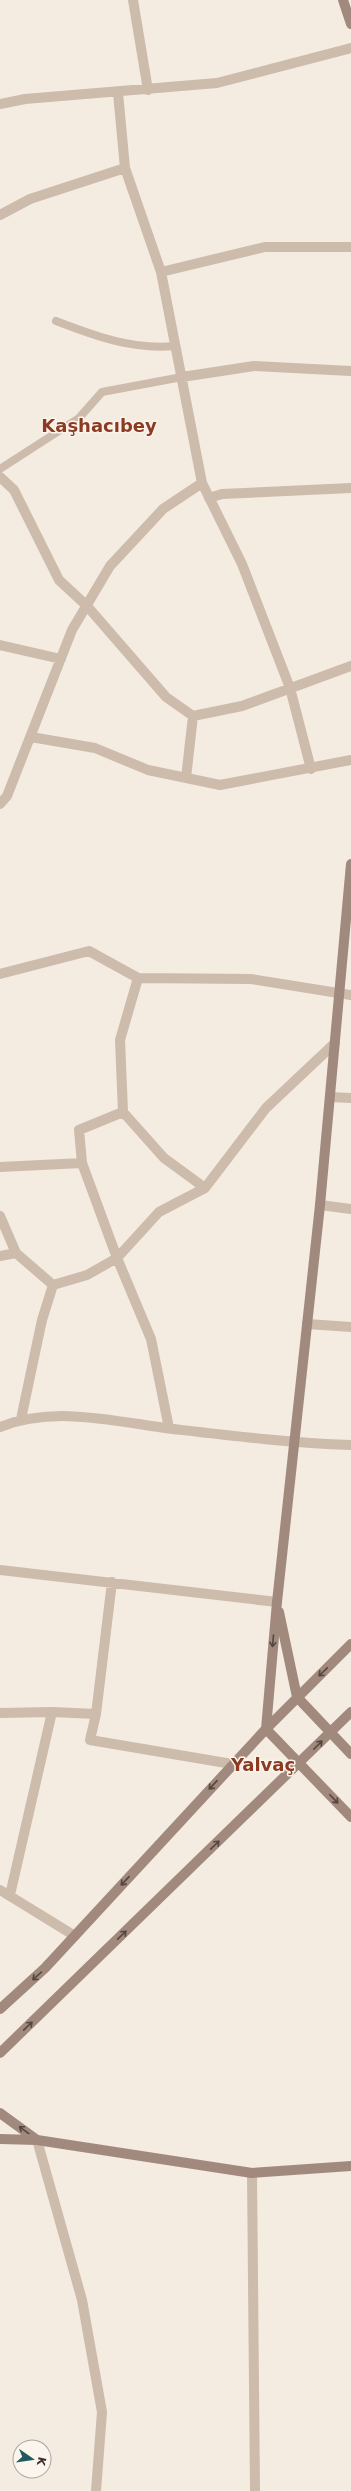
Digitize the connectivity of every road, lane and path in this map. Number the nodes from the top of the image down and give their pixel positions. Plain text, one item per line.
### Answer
1 (133, 0) edge
2 (342, 0) edge
3 (351, 24) edge
4 (351, 48) edge
5 (148, 90) junction
6 (118, 93) junction
7 (0, 104) edge
8 (124, 168) junction
9 (0, 215) edge
10 (351, 247) edge
11 (161, 272) junction
12 (56, 320) dead end
13 (175, 346) junction
14 (351, 371) edge
15 (182, 376) junction
16 (0, 470) edge
17 (0, 478) edge
18 (202, 482) junction
19 (351, 488) edge
20 (209, 498) junction
21 (87, 606) junction
22 (0, 645) edge
23 (61, 659) junction
24 (351, 666) edge
25 (290, 688) junction
26 (193, 716) junction
27 (31, 737) junction
28 (351, 760) edge
29 (311, 768) junction
30 (186, 778) junction
31 (0, 804) edge
32 (351, 864) edge
33 (351, 867) edge
34 (0, 974) edge
35 (138, 978) junction
36 (340, 994) junction
37 (351, 994) edge
38 (335, 1043) junction
39 (330, 1097) junction
40 (351, 1098) edge
41 (123, 1112) junction
42 (82, 1163) junction
43 (0, 1167) edge
44 (204, 1188) junction
45 (320, 1205) junction
46 (351, 1209) edge
47 (0, 1216) edge
48 (16, 1253) junction
49 (0, 1256) edge
50 (117, 1258) junction
51 (53, 1285) junction
52 (307, 1324) junction
53 (351, 1327) edge
54 (21, 1419) junction
55 (0, 1427) edge
56 (169, 1428) junction
57 (295, 1444) junction
58 (351, 1445) edge
59 (0, 1570) edge
60 (112, 1582) junction
61 (277, 1602) junction
62 (351, 1644) edge
63 (297, 1697) junction
64 (52, 1712) junction
65 (351, 1712) edge
66 (0, 1713) edge
67 (96, 1714) junction
68 (266, 1729) junction
69 (331, 1732) junction
70 (351, 1754) edge
71 (300, 1763) junction
72 (232, 1764) junction
73 (351, 1817) edge
74 (0, 1890) edge
75 (10, 1895) junction
76 (75, 1936) junction
77 (0, 2009) edge
78 (0, 2053) edge
79 (0, 2113) edge
80 (0, 2139) edge
81 (37, 2140) junction
82 (351, 2166) edge
83 (252, 2173) junction
84 (96, 2491) edge
85 (255, 2491) edge

1 - 5 street
2 - 3 street
4 - 5 street
5 - 6 street
6 - 7 street
6 - 8 street
8 - 9 street
8 - 11 street
10 - 11 street
11 - 13 street
12 - 13 lane
13 - 15 street
14 - 15 street
15 - 16 lane
15 - 18 street
17 - 21 street
18 - 20 street
18 - 21 street
19 - 20 street
20 - 25 street
21 - 23 street
21 - 26 street
22 - 23 street
23 - 27 street
24 - 25 street
25 - 26 street
25 - 29 street
26 - 30 street
27 - 30 street
27 - 31 street
28 - 29 street
29 - 30 street
32 - 33 street
33 - 36 street
34 - 35 street
35 - 36 street
35 - 41 street
36 - 37 street
36 - 38 street
38 - 39 street
38 - 44 street
39 - 40 street
39 - 45 street
41 - 42 street
41 - 44 street
42 - 43 street
42 - 50 street
44 - 50 street
45 - 46 street
45 - 52 street
47 - 48 street
48 - 49 street
48 - 51 street
50 - 51 street
50 - 56 street
51 - 54 street
52 - 53 street
52 - 57 street
54 - 55 street
54 - 56 street
56 - 57 street
57 - 58 street
57 - 61 street
59 - 60 street
60 - 61 street
60 - 67 street
61 - 63 street
61 -> 68 street
62 -> 63 street
63 - 68 street
63 - 69 street
64 - 66 street
64 - 67 street
64 - 75 street
65 - 69 street
67 - 72 street
68 - 71 street
68 - 72 street
69 - 70 street
71 -> 69 street
71 -> 73 street
78 -> 71 street
72 -> 76 street
74 - 75 street
75 - 76 street
76 -> 77 street
81 -> 79 street
80 - 81 street
81 - 83 street
81 - 84 street
82 - 83 street
83 - 85 street

